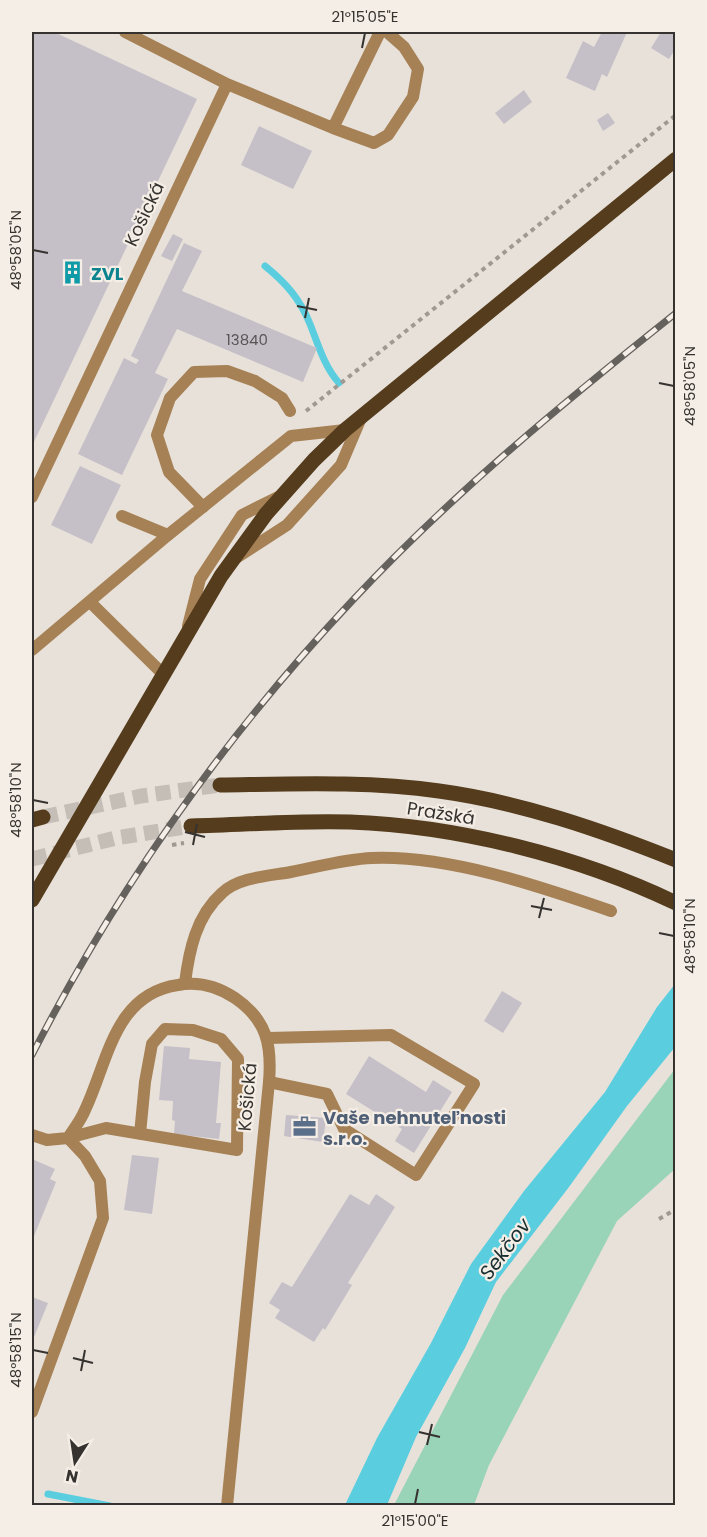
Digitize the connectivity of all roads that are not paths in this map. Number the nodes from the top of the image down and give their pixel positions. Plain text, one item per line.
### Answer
1 (125, 32) edge
2 (380, 32) edge
3 (387, 32) edge
4 (227, 84) junction
5 (333, 128) junction
6 (675, 159) edge
7 (290, 411) dead end
8 (362, 416) junction
9 (345, 430) junction
10 (284, 494) junction
11 (32, 497) edge
12 (203, 507) junction
13 (122, 516) dead end
14 (168, 535) junction
15 (232, 561) junction
16 (90, 602) junction
17 (184, 639) junction
18 (32, 650) edge
19 (164, 675) junction
20 (220, 785) tunnel mouth
21 (191, 826) tunnel mouth
22 (675, 860) edge
23 (32, 900) edge
24 (675, 903) edge
25 (611, 911) dead end
26 (185, 984) junction
27 (268, 1038) junction
28 (269, 1082) junction
29 (140, 1134) junction
30 (32, 1135) edge
31 (68, 1137) junction
32 (32, 1412) edge
33 (227, 1506) edge

1 - 4 street
2 - 5 street
3 - 5 street
4 - 5 street
4 - 11 street, Košická
6 - 8 main road
7 - 12 street
8 - 9 main road
8 - 15 street
9 - 10 main road
9 - 12 street
10 - 15 main road
10 - 17 street
12 - 14 street
13 - 14 street
14 - 16 street
15 - 17 main road
16 - 18 street
16 - 19 street
17 - 19 main road
19 - 23 main road
20 - 22 main road, Pražská
21 - 24 main road, Pražská
25 - 26 street
26 - 27 street, Košická
26 - 31 street, Košická
27 - 28 street, Košická
27 - 28 street
28 - 33 street, Košická
29 - 29 street
29 - 31 street
30 - 31 street
31 - 32 street

